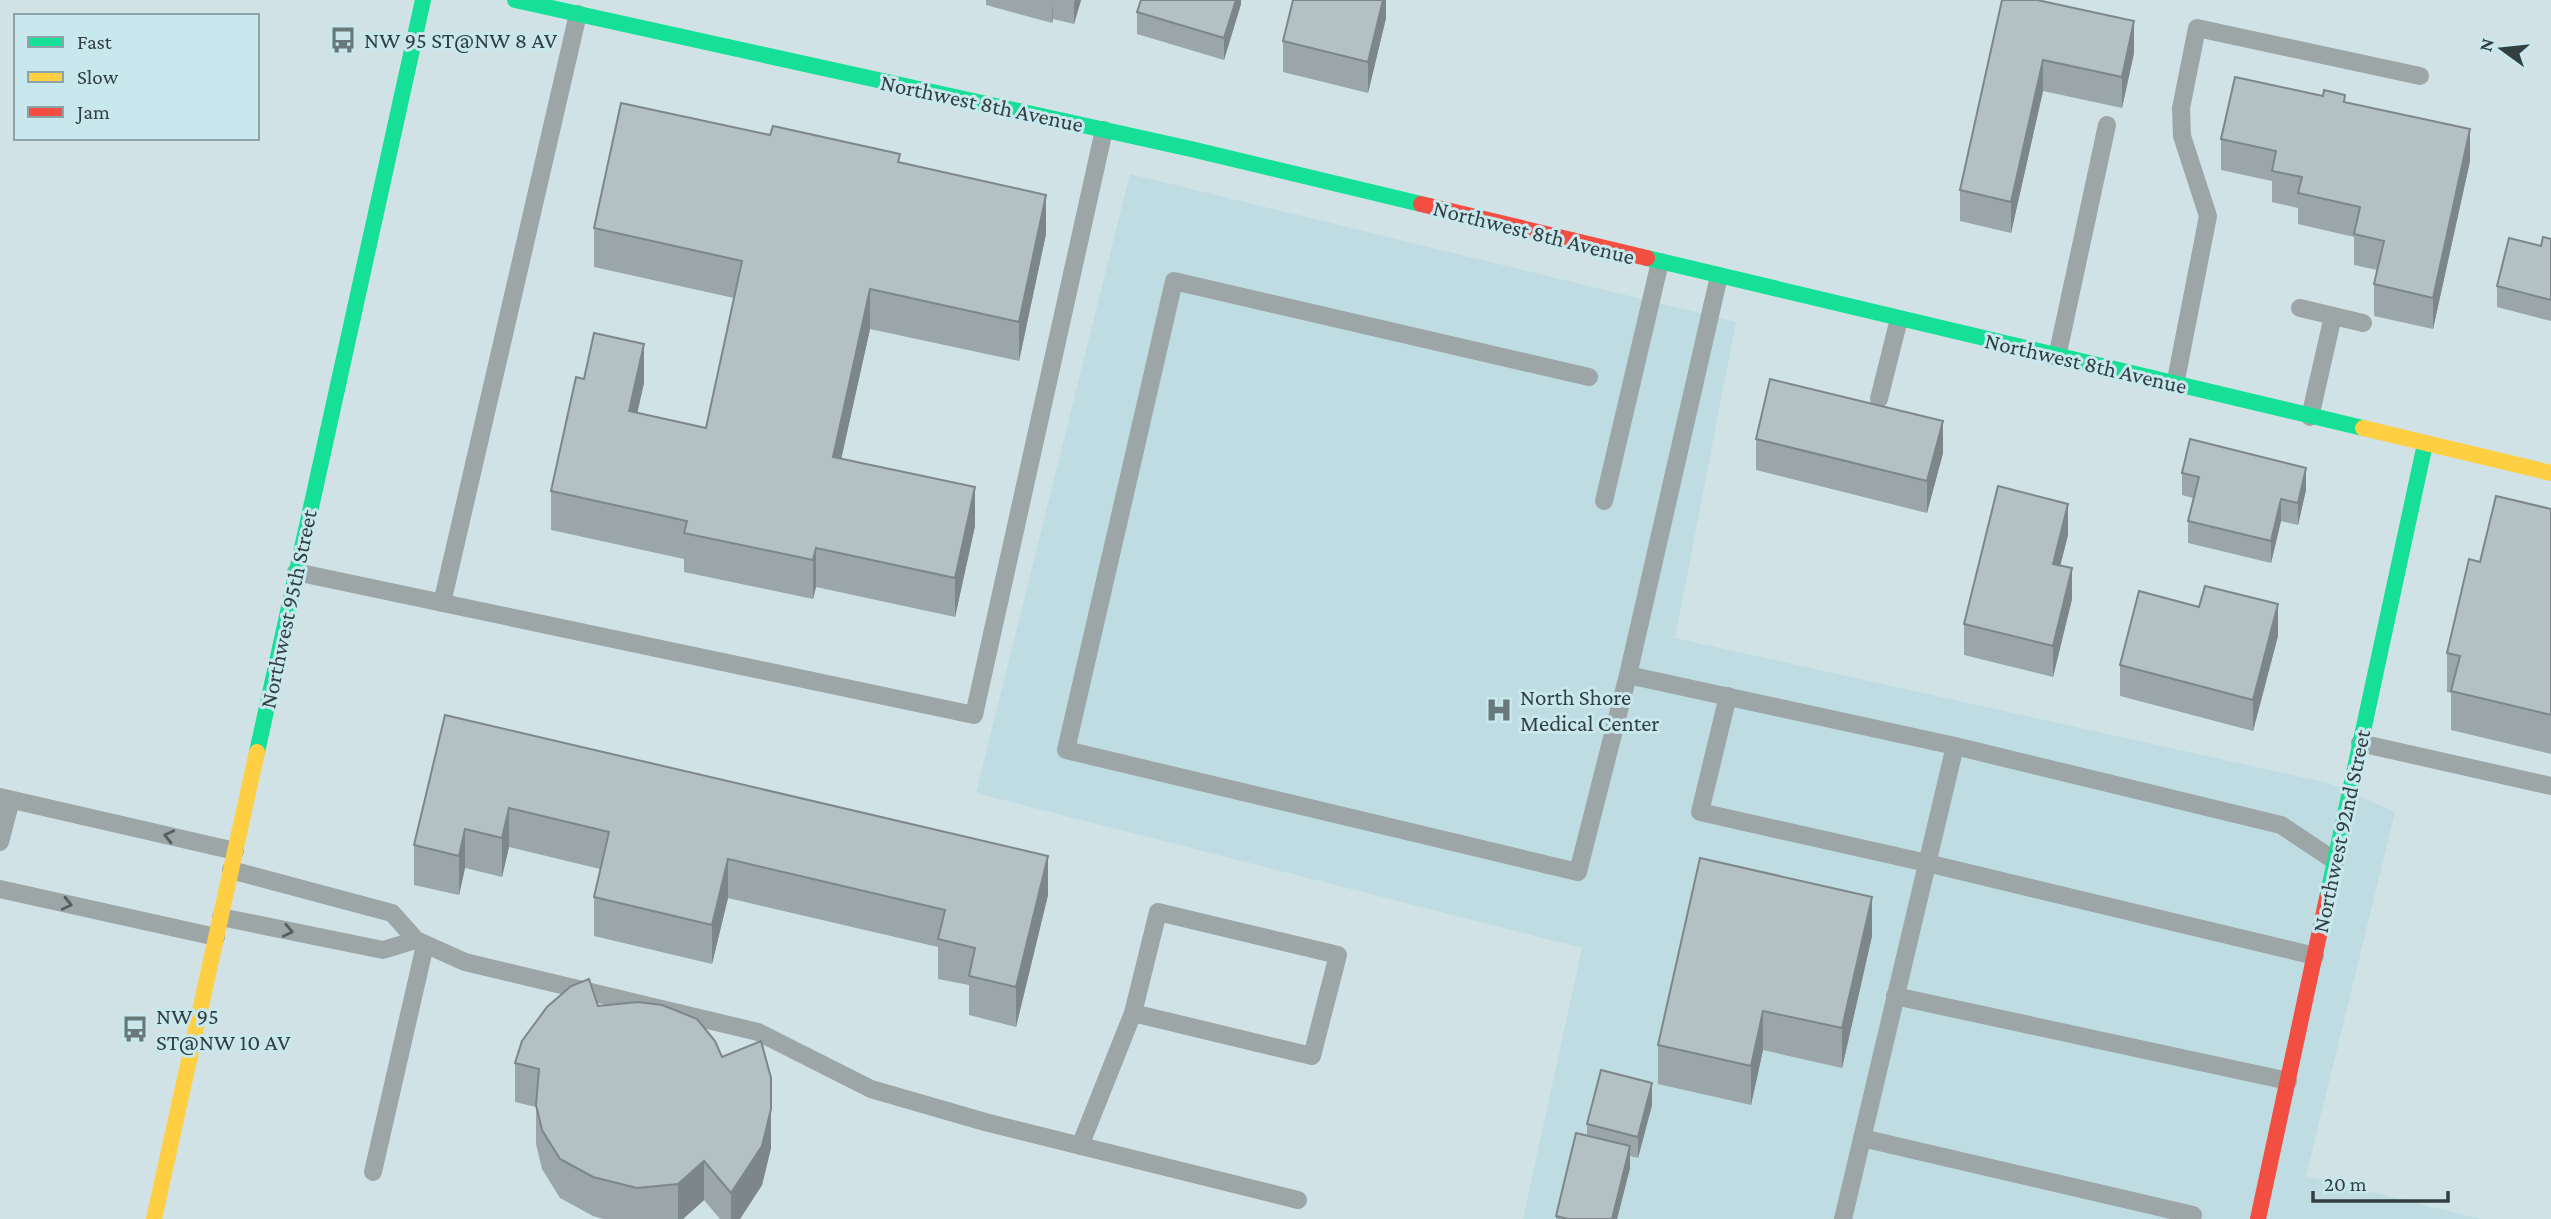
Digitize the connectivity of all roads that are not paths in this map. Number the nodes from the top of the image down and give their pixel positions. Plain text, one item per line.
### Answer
1 (423, 0) edge
2 (515, 0) edge
3 (578, 14) junction
4 (2420, 76) dead end
5 (2106, 125) dead end
6 (1104, 130) junction
7 (1660, 262) junction
8 (1719, 276) junction
9 (2300, 308) dead end
10 (2333, 316) junction
11 (1899, 318) junction
12 (2363, 323) dead end
13 (2057, 357) junction
14 (1589, 377) dead end
15 (2175, 385) junction
16 (1879, 399) dead end
17 (2310, 417) junction
18 (2425, 444) junction
19 (2551, 473) edge
20 (1604, 501) dead end
21 (296, 572) junction
22 (442, 603) junction
23 (1628, 675) junction
24 (1728, 696) junction
25 (2360, 743) junction
26 (1955, 746) junction
27 (2551, 786) edge
28 (5, 798) edge
29 (0, 842) edge
30 (235, 851) junction
31 (2334, 861) junction
32 (1927, 863) junction
33 (231, 870) junction
34 (0, 889) edge
35 (221, 917) junction
36 (216, 937) junction
37 (421, 942) junction
38 (2315, 956) junction
39 (1895, 996) junction
40 (1133, 1013) junction
41 (2288, 1081) junction
42 (1862, 1138) junction
43 (1080, 1146) junction
44 (373, 1172) dead end
45 (1298, 1200) dead end
46 (2193, 1214) dead end
47 (158, 1218) edge
48 (1843, 1219) edge
49 (2258, 1219) edge

1 - 21 street, Northwest 95th Street
2 - 3 street, Northwest 8th Avenue
3 - 6 street, Northwest 8th Avenue
3 - 22 lane
4 - 15 lane
5 - 13 lane
6 - 7 street, Northwest 8th Avenue
6 - 22 lane
7 - 8 street, Northwest 8th Avenue
7 - 20 lane
8 - 11 street, Northwest 8th Avenue
8 - 23 lane
9 - 10 lane
10 - 12 lane
10 - 17 lane
11 - 13 street, Northwest 8th Avenue
11 - 16 lane
13 - 15 street, Northwest 8th Avenue
14 - 23 lane
15 - 17 street, Northwest 8th Avenue
17 - 18 street, Northwest 8th Avenue
18 - 19 street, Northwest 8th Avenue
18 - 25 street, Northwest 92nd Street
21 - 22 lane
21 - 30 street, Northwest 95th Street
23 - 24 lane
24 - 26 lane
24 - 32 lane
25 - 27 lane
25 - 31 street, Northwest 92nd Street
26 - 31 lane
26 - 32 lane
28 - 29 lane
30 -> 28 lane
30 - 33 street, Northwest 95th Street
31 - 38 street, Northwest 92nd Street
32 - 38 lane
32 - 39 lane
33 - 35 street, Northwest 95th Street
33 - 37 lane
34 -> 36 lane
35 - 36 street, Northwest 95th Street
35 -> 37 lane
36 - 47 street, Northwest 95th Street
37 - 43 lane
37 - 44 lane
38 - 41 street, Northwest 92nd Street
39 - 41 lane
39 - 42 lane
40 - 40 lane
40 - 43 lane
41 - 49 street, Northwest 92nd Street
42 - 46 lane
42 - 48 lane
43 - 45 lane

